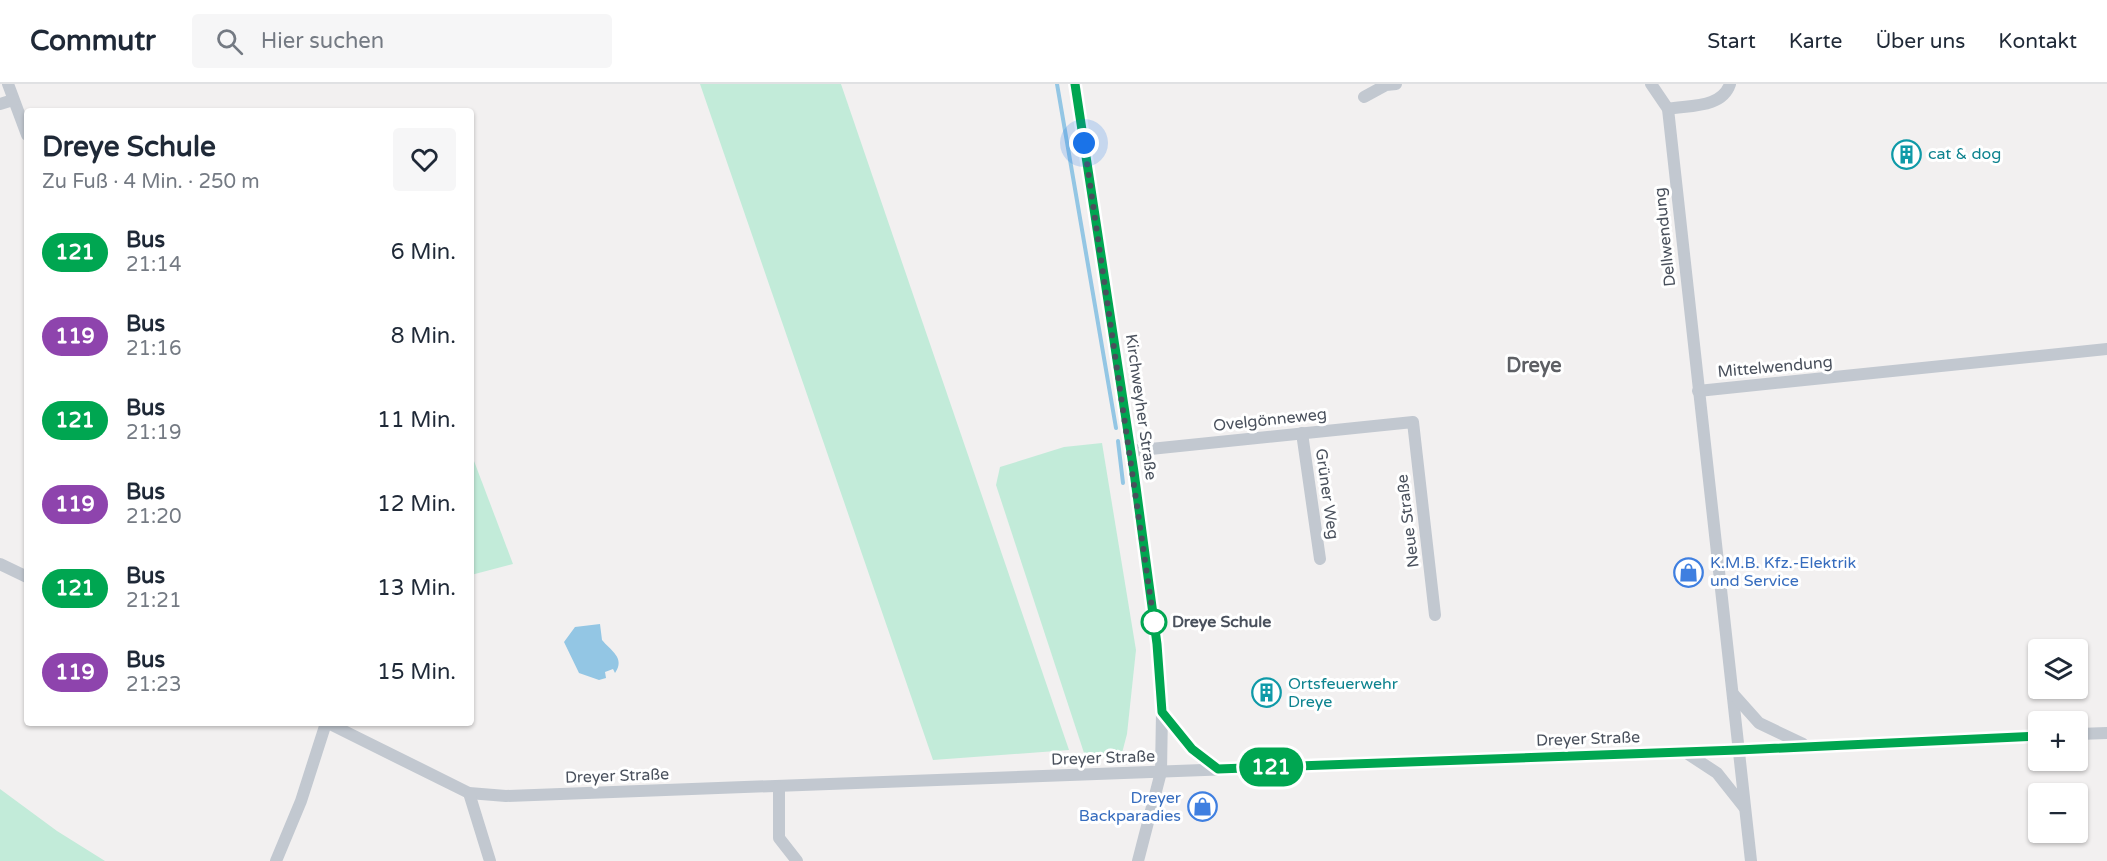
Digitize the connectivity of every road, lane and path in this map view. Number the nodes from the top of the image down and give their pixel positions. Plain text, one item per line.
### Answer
1 (8, 84) edge
2 (1075, 84) edge
3 (1396, 84) edge
4 (1651, 84) edge
5 (1730, 84) edge
6 (1364, 97) dead end
7 (13, 100) junction
8 (0, 104) edge
9 (1668, 109) junction
10 (24, 128) edge
11 (2107, 349) edge
12 (1698, 391) junction
13 (1413, 422) joint
14 (1302, 433) junction
15 (1131, 451) junction
16 (1320, 559) dead end
17 (0, 564) edge
18 (24, 576) edge
19 (1435, 615) dead end
20 (1734, 695) junction
21 (1162, 712) junction
22 (326, 726) edge
23 (333, 726) edge
24 (2107, 733) edge
25 (2088, 734) edge
26 (2028, 736) edge
27 (1806, 745) junction
28 (1738, 750) junction
29 (1685, 752) junction
30 (1218, 769) junction
31 (1161, 772) junction
32 (779, 787) junction
33 (469, 793) junction
34 (1745, 808) junction
35 (276, 861) edge
36 (490, 861) edge
37 (797, 861) edge
38 (1138, 861) edge
39 (1751, 861) edge

1 - 7 street
2 - 15 street, Kirchweyher Straße
3 - 6 street
4 - 9 street, Dellwendung
5 - 9 street
7 - 8 street
7 - 10 street
9 - 12 street, Dellwendung
11 - 12 street, Mittelwendung
12 - 20 street, Mittelwendung
13 - 14 street, Ovelgönneweg
13 - 19 street, Neue Straße
14 - 15 street, Ovelgönneweg
14 - 16 street, Grüner Weg
15 - 21 street, Kirchweyher Straße
17 - 18 street
20 - 27 street
20 - 28 street, Mittelwendung
21 - 30 street
21 - 31 street, Kirchweyher Straße
22 - 35 street
23 - 33 street, Dreyer Straße
24 - 25 street
26 - 27 street, Dreyer Straße
27 - 28 street, Dreyer Straße
28 - 29 street, Dreyer Straße
28 - 34 street, Mittelwendung
29 - 30 street, Dreyer Straße
29 - 34 street
30 - 31 street, Dreyer Straße
31 - 32 street, Dreyer Straße
31 - 38 street, Kirchweyher Straße
32 - 33 street, Dreyer Straße
32 - 37 street
33 - 36 street
34 - 39 street, Mittelwendung

